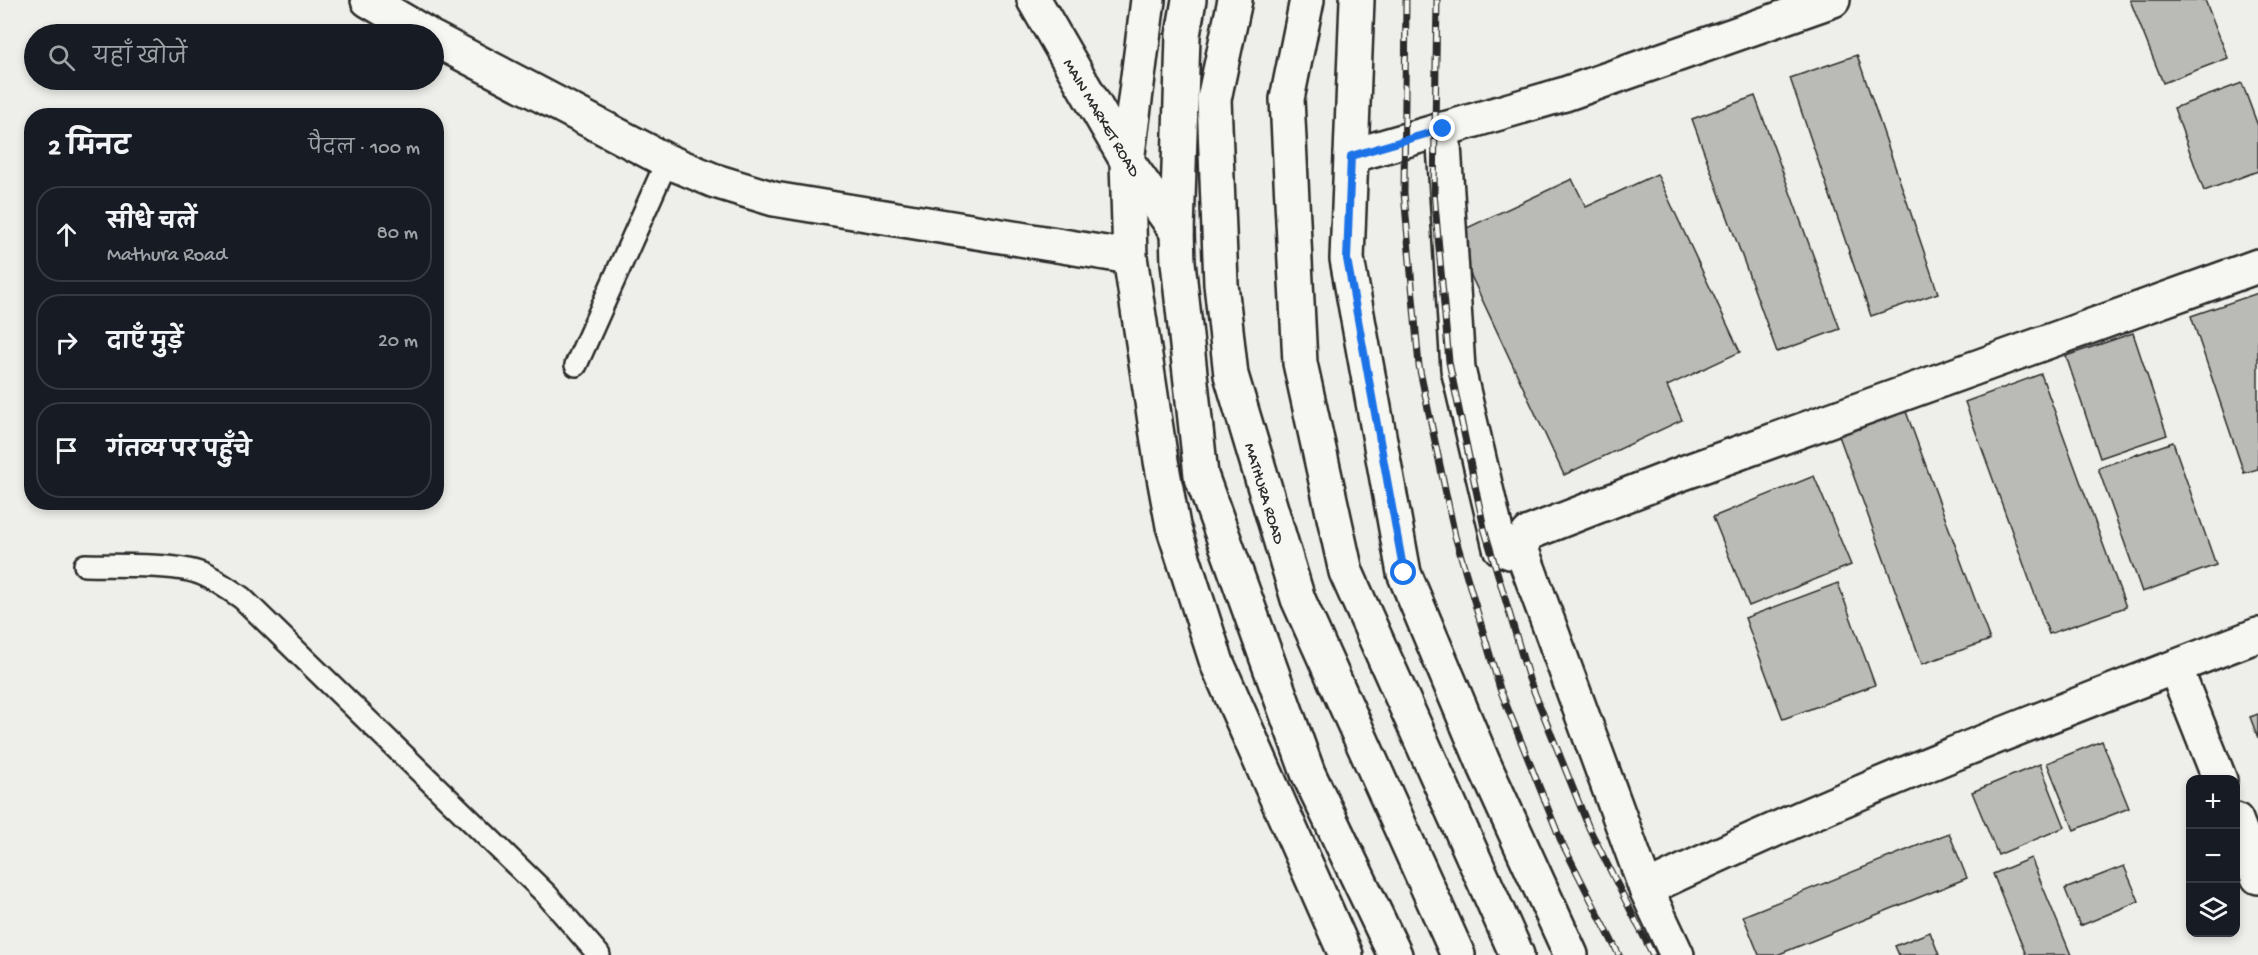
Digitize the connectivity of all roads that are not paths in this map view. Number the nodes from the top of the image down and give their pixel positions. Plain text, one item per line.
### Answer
1 (368, 0) edge
2 (1034, 0) edge
3 (1148, 0) edge
4 (1189, 0) edge
5 (1235, 0) edge
6 (1307, 0) edge
7 (1357, 0) edge
8 (1833, 0) edge
9 (409, 24) edge
10 (444, 44) edge
11 (1443, 129) junction
12 (1351, 156) junction
13 (667, 161) junction
14 (1127, 161) junction
15 (1177, 232) junction
16 (1130, 257) junction
17 (2258, 266) edge
18 (576, 365) dead end
19 (1522, 551) junction
20 (85, 565) dead end
21 (2258, 635) edge
22 (2175, 667) junction
23 (2218, 775) edge
24 (2239, 829) edge
25 (2258, 877) edge
26 (1646, 889) junction
27 (599, 955) edge
28 (1346, 955) edge
29 (1395, 955) edge
30 (1458, 955) edge
31 (1517, 955) edge
32 (1571, 955) edge
33 (1677, 955) edge

1 - 9 main road
2 - 14 main road, MAIN MARKET ROAD
3 - 14 main road
4 - 15 main road
5 - 30 main road, MATHURA ROAD
6 - 31 main road
7 - 12 main road
8 - 11 main road
10 - 13 main road
11 - 12 main road
11 - 19 main road
12 - 32 main road
13 - 16 main road
13 - 18 lane
14 - 15 main road, MAIN MARKET ROAD
14 - 16 main road
15 - 29 main road
16 - 28 main road
17 - 19 main road
19 - 26 main road
20 - 27 lane
21 - 22 main road
22 - 23 main road
22 - 26 main road
24 - 25 main road
26 - 33 main road

